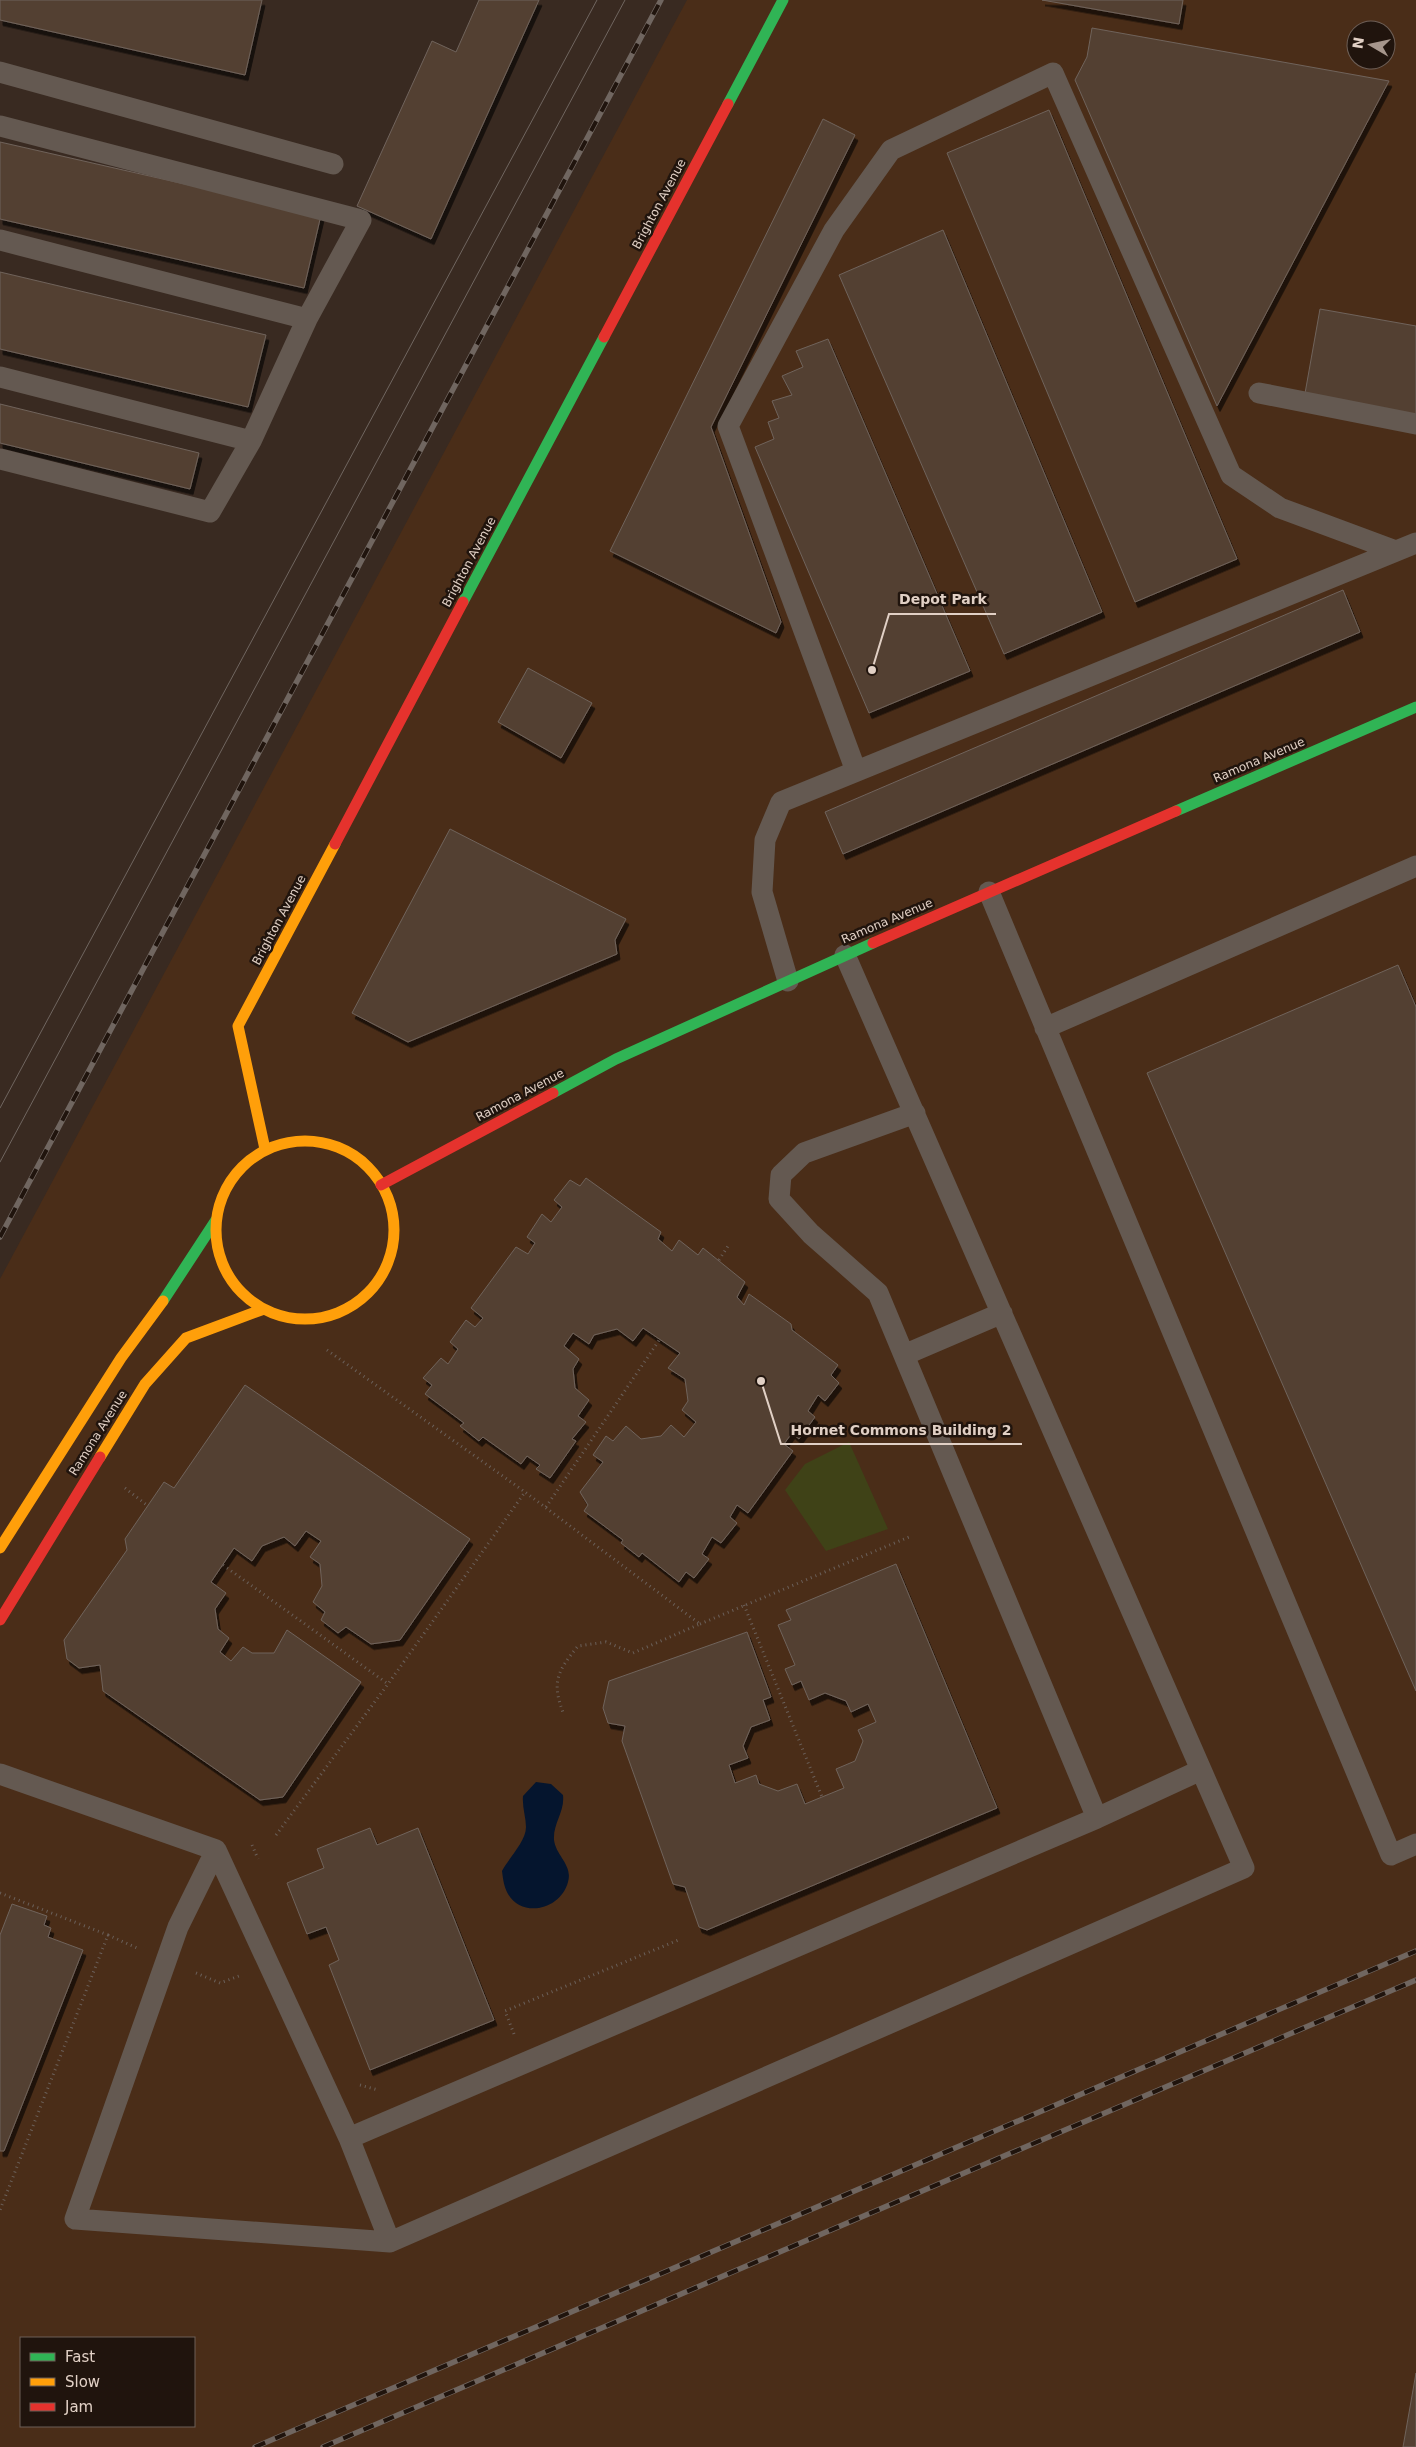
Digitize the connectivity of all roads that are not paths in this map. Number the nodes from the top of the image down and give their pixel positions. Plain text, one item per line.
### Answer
1 (783, 0) edge
2 (0, 72) edge
3 (0, 126) edge
4 (333, 164) dead end
5 (0, 240) edge
6 (307, 319) junction
7 (0, 377) edge
8 (1259, 392) dead end
9 (1416, 424) edge
10 (251, 441) junction
11 (0, 459) edge
12 (1416, 543) edge
13 (1396, 551) junction
14 (1416, 707) edge
15 (856, 771) junction
16 (1416, 866) edge
17 (988, 892) junction
18 (845, 955) junction
19 (788, 981) junction
20 (1045, 1028) junction
21 (915, 1113) junction
22 (265, 1149) junction
23 (381, 1185) junction
24 (216, 1220) junction
25 (264, 1309) junction
26 (1002, 1313) junction
27 (904, 1355) junction
28 (0, 1548) edge
29 (0, 1620) edge
30 (1201, 1770) junction
31 (0, 1774) edge
32 (1097, 1818) junction
33 (1416, 1844) edge
34 (216, 1850) junction
35 (349, 2138) junction
36 (390, 2242) junction

1 - 22 street, Brighton Avenue
2 - 4 lane
3 - 6 lane
5 - 6 lane
6 - 10 lane
7 - 10 lane
8 - 9 lane
10 - 11 lane
12 - 13 lane
13 - 15 lane
13 - 15 lane
14 - 17 street, Ramona Avenue
15 - 19 lane
16 - 20 lane
17 - 18 street, Ramona Avenue
17 - 20 lane
18 - 19 street, Ramona Avenue
18 - 21 lane
19 - 23 street, Ramona Avenue
20 - 33 lane
21 - 26 lane
21 - 27 lane
22 - 23 street, Ramona Avenue
22 - 24 street, Ramona Avenue
23 - 25 street, Ramona Avenue
24 - 25 street, Ramona Avenue
24 - 28 street, Ramona Avenue
25 - 29 street, Ramona Avenue
26 - 27 lane
26 - 30 lane
27 - 32 lane
30 - 32 lane
30 - 36 lane
31 - 34 lane
32 - 35 lane
34 - 35 lane
34 - 36 lane
35 - 36 lane

